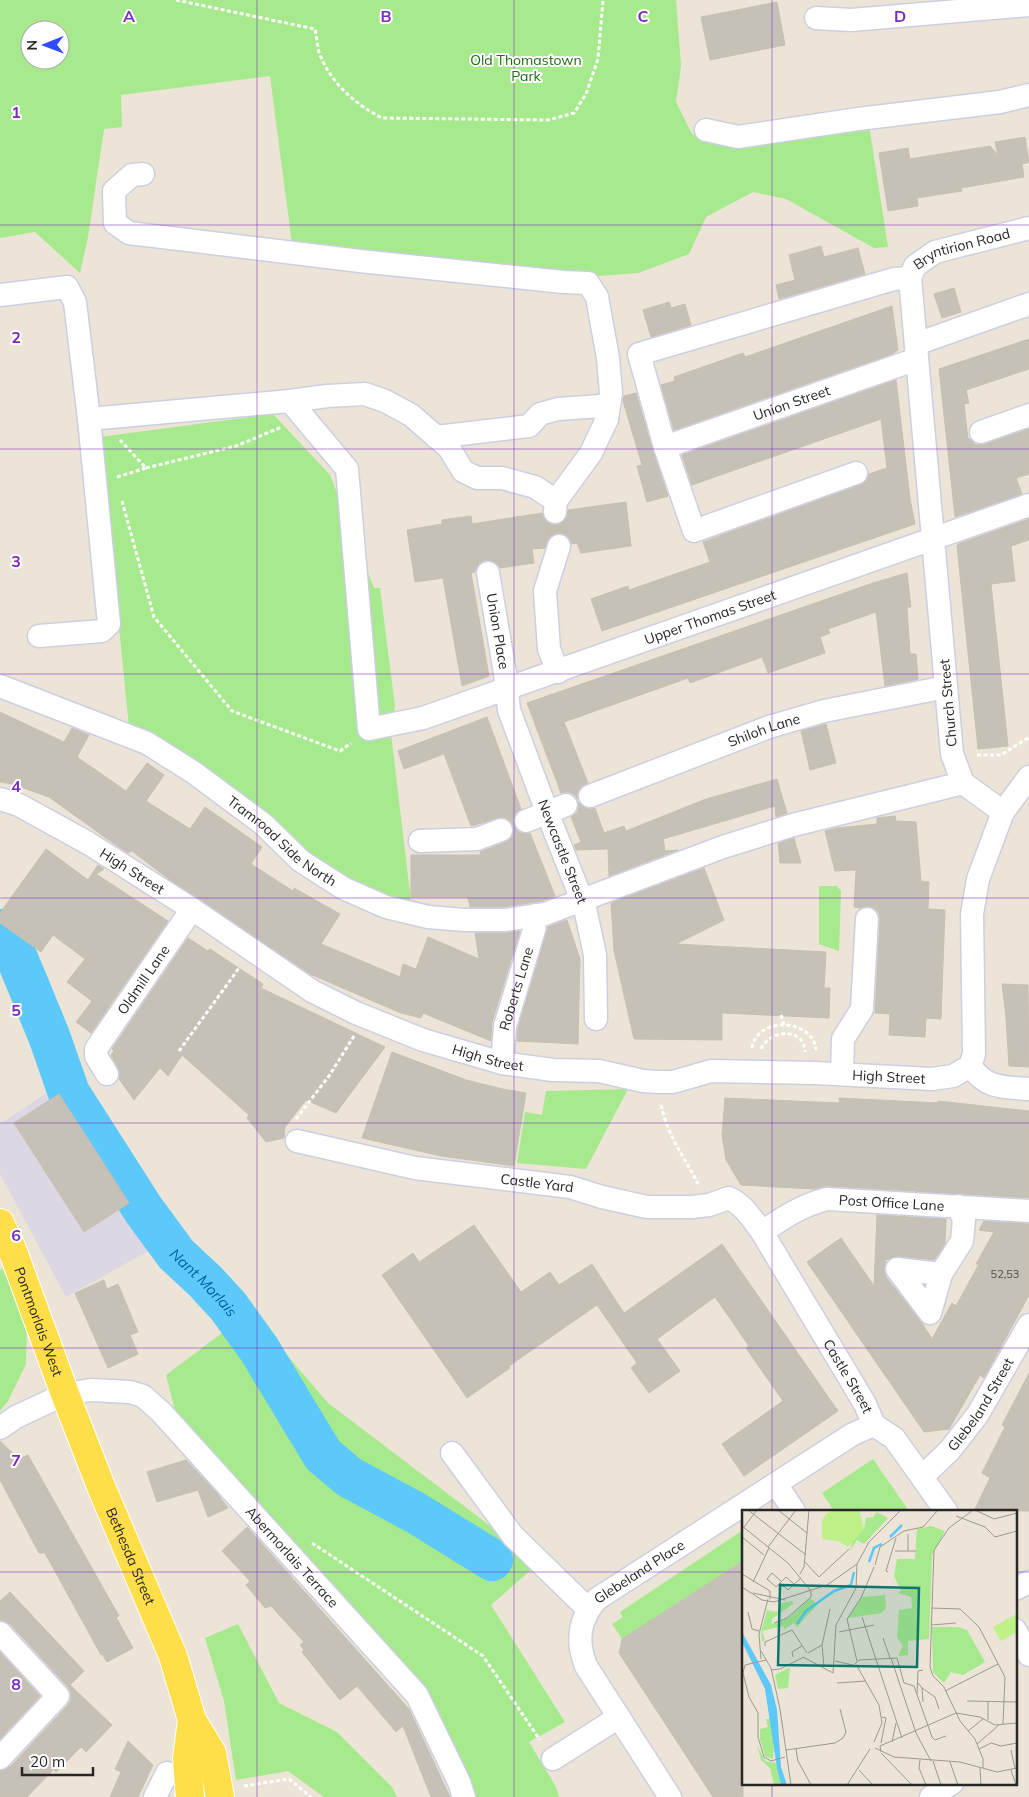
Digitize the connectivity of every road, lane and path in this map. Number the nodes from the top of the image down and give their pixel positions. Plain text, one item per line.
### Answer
1 (176, 0) edge
2 (603, 0) edge
3 (1029, 5) edge
4 (816, 18) dead end
5 (1029, 96) edge
6 (706, 130) dead end
7 (144, 174) dead end
8 (1029, 228) edge
9 (910, 278) junction
10 (0, 295) edge
11 (1029, 304) edge
12 (916, 352) junction
13 (297, 409) junction
14 (1029, 415) edge
15 (94, 418) junction
16 (607, 420) junction
17 (981, 432) dead end
18 (436, 437) junction
19 (665, 448) junction
20 (146, 468) junction
21 (856, 473) dead end
22 (118, 486) dead end
23 (121, 496) dead end
24 (1029, 505) edge
25 (933, 539) junction
26 (559, 546) tunnel mouth
27 (488, 573) dead end
28 (39, 636) dead end
29 (558, 672) junction
30 (0, 686) edge
31 (946, 687) junction
32 (506, 688) junction
33 (380, 727) junction
34 (1029, 738) edge
35 (976, 755) dead end
36 (1029, 776) edge
37 (963, 783) junction
38 (590, 796) dead end
39 (0, 800) edge
40 (556, 809) junction
41 (1003, 812) junction
42 (526, 820) dead end
43 (501, 830) dead end
44 (420, 841) dead end
45 (582, 900) junction
46 (192, 909) junction
47 (536, 915) junction
48 (867, 919) dead end
49 (252, 951) junction
50 (781, 1015) dead end
51 (364, 1016) junction
52 (596, 1019) dead end
53 (784, 1025) junction
54 (179, 1051) dead end
55 (502, 1063) junction
56 (970, 1066) junction
57 (752, 1072) junction
58 (815, 1073) junction
59 (107, 1074) dead end
60 (842, 1074) junction
61 (659, 1082) junction
62 (1029, 1089) edge
63 (296, 1141) joint
64 (709, 1205) junction
65 (958, 1206) junction
66 (1029, 1211) edge
67 (0, 1223) edge
68 (762, 1232) junction
69 (942, 1274) dead end
70 (1029, 1325) edge
71 (65, 1394) junction
72 (874, 1426) junction
73 (0, 1428) edge
74 (452, 1453) dead end
75 (922, 1477) junction
76 (776, 1484) junction
77 (793, 1510) edge
78 (945, 1510) edge
79 (308, 1540) dead end
80 (1029, 1582) edge
81 (1016, 1588) edge
82 (588, 1609) junction
83 (1016, 1632) edge
84 (0, 1634) edge
85 (1029, 1655) edge
86 (619, 1717) junction
87 (192, 1720) junction
88 (0, 1758) edge
89 (553, 1759) joint
90 (167, 1773) dead end
91 (950, 1784) edge
92 (220, 1794) edge
93 (156, 1797) edge
94 (190, 1797) edge
95 (311, 1797) edge
96 (464, 1797) edge
97 (670, 1797) edge
98 (931, 1797) edge

1 - 2 path
3 - 4 street
5 - 6 street
7 - 16 street
8 - 9 street, Bryntirion Road
9 - 12 street, Bryntirion Road
9 - 19 street
10 - 15 street
11 - 12 street, Union Street
12 - 19 street, Union Street
12 - 25 street, Church Street
13 - 15 street
13 - 18 street
13 - 20 path
13 - 33 street
14 - 17 street
15 - 20 path
15 - 28 street
16 - 18 street
16 - 18 street
19 - 21 street
20 - 22 path
23 - 33 path
24 - 25 street, Upper Thomas Street
25 - 29 street, Upper Thomas Street
25 - 31 street, Church Street
26 - 29 street
27 - 32 street, Union Place
29 - 32 street, Upper Thomas Street
30 - 47 street, Tramroad Side North
31 - 37 street, Church Street
31 - 38 street, Shiloh Lane
32 - 33 street, Upper Thomas Street
32 - 40 street, Newcastle Street
34 - 35 path
36 - 41 street
37 - 41 street
37 - 45 street, Tramroad Side North
39 - 46 street, High Street
40 - 42 street
40 - 45 street, Newcastle Street
41 - 56 street
43 - 44 street
45 - 47 street, Tramroad Side North
45 - 52 street, Newcastle Street
46 - 49 street, High Street
46 - 59 street, Oldmill Lane
47 - 55 street, Roberts Lane
48 - 60 street
49 - 51 street, High Street
49 - 54 path
50 - 53 path
51 - 55 street, High Street
51 - 63 path
53 - 57 path
53 - 58 path
55 - 61 street, High Street
56 - 60 street, High Street
56 - 62 street
57 - 58 street, High Street
57 - 61 street, High Street
58 - 60 street, High Street
61 - 64 path
63 - 64 street, Castle Yard
64 - 68 street, Castle Yard
65 - 66 street, Post Office Lane
65 - 68 street, Post Office Lane
65 - 69 street
67 - 71 main road, Pontmorlais West
68 - 72 street, Castle Street
70 - 75 street, Glebeland Street
71 - 73 street, Abermorlais Terrace
71 - 87 main road, Bethesda Street
71 - 96 street, Abermorlais Terrace
72 - 75 street, Castle Street
72 - 76 street, Glebeland Place
74 - 82 street
75 - 78 street, Castle Street
76 - 77 street
76 - 82 street, Glebeland Place
79 - 89 path
80 - 81 street
82 - 86 street, Glebeland Place
83 - 85 street
84 - 88 street
86 - 89 street
86 - 97 street, Glebeland Place
87 - 92 main road, Bethesda Street
87 - 94 main road, Bethesda Street
90 - 93 street
91 - 98 street
92 - 95 path

